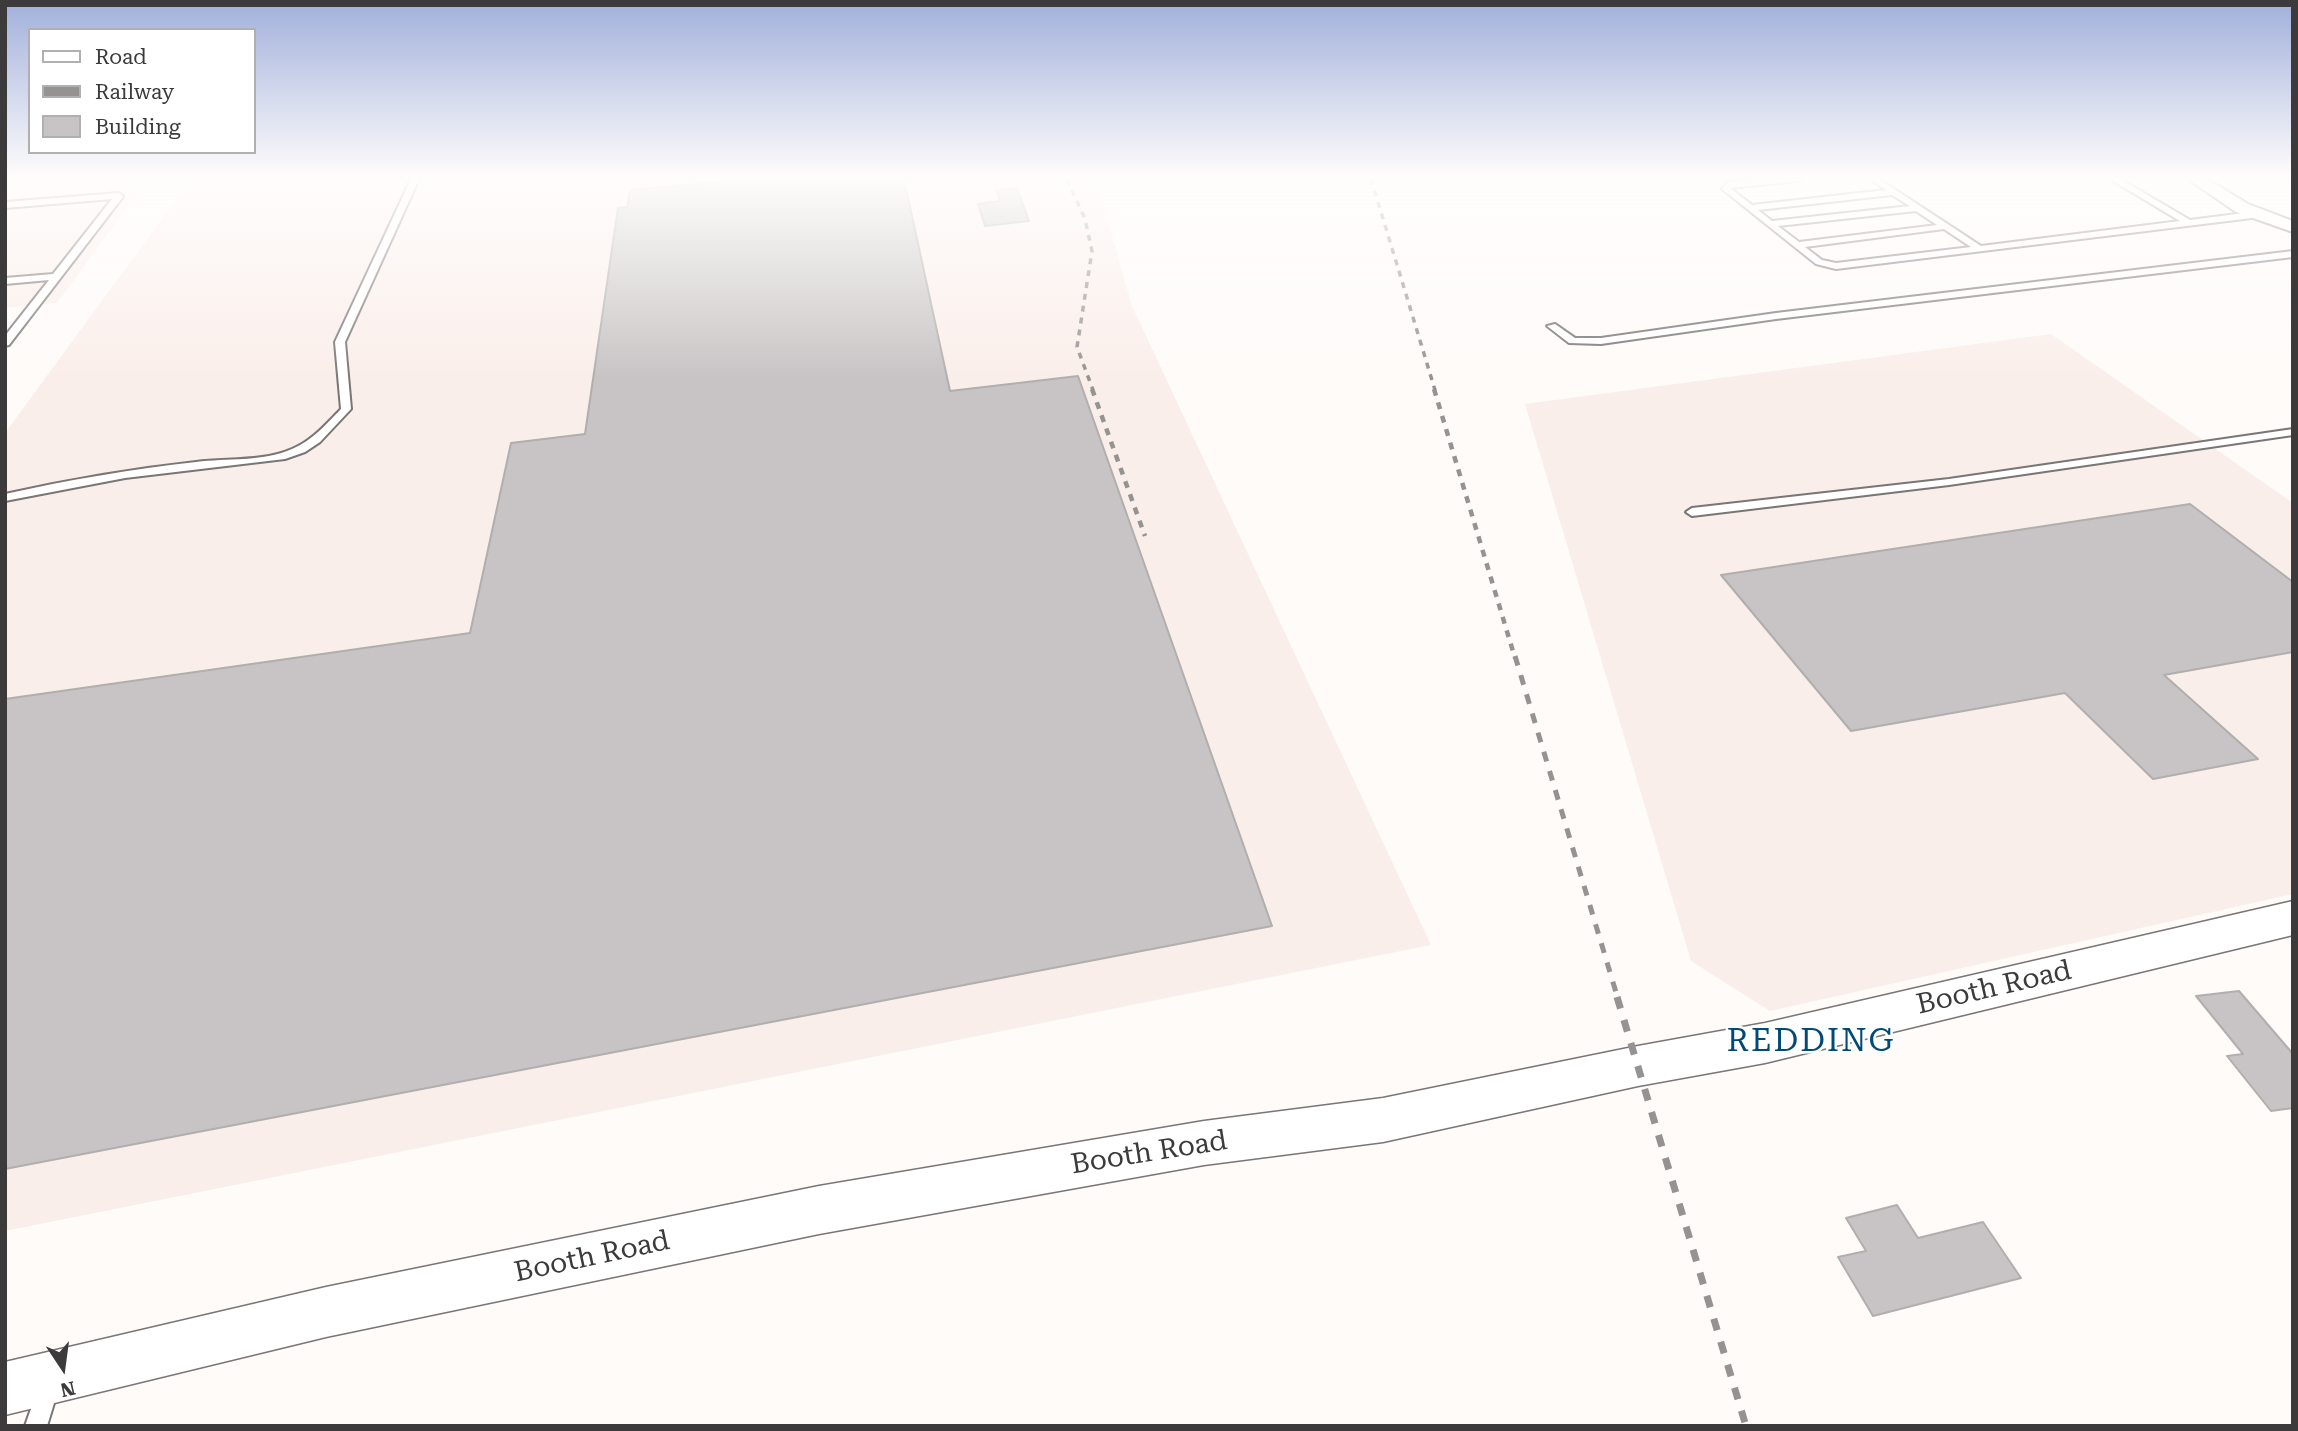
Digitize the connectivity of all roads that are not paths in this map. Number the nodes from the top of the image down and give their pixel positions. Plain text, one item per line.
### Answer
1 (81, 246) edge
2 (384, 246) edge
3 (1799, 246) edge
4 (1975, 246) edge
5 (2005, 246) edge
6 (1980, 249) junction
7 (2293, 254) edge
8 (57, 276) junction
9 (5, 281) edge
10 (1552, 326) dead end
11 (5, 343) edge
12 (2293, 432) edge
13 (5, 498) edge
14 (1692, 513) dead end
15 (2293, 918) edge
16 (52, 1378) junction
17 (5, 1389) edge
18 (36, 1426) edge

1 - 8 lane
2 - 13 lane
3 - 6 lane
4 - 6 lane
5 - 6 lane
7 - 10 lane
8 - 9 lane
8 - 11 lane
12 - 14 lane
15 - 16 street, Booth Road
16 - 17 street, Booth Road
16 - 18 lane

